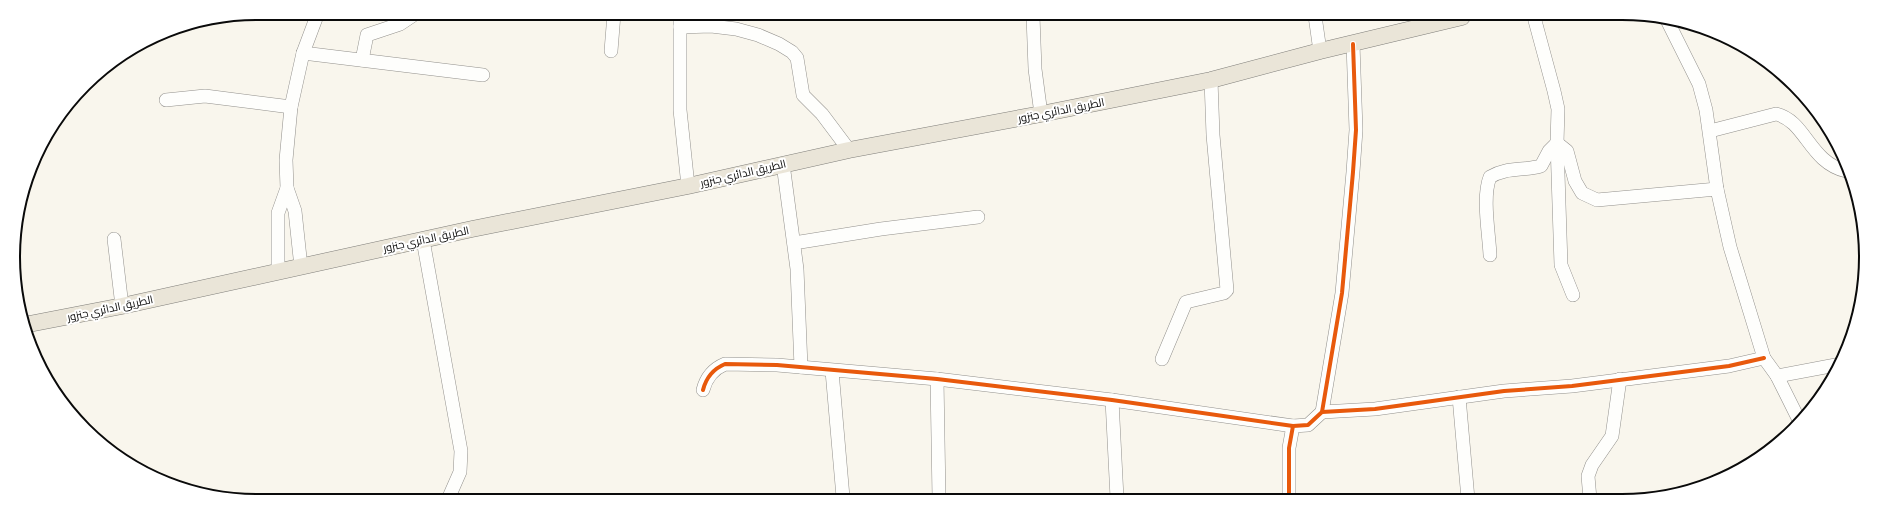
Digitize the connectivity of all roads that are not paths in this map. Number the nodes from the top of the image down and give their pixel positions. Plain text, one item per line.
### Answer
1 (315, 20) edge
2 (406, 20) edge
3 (614, 20) edge
4 (1034, 20) edge
5 (1316, 20) edge
6 (1450, 20) edge
7 (1535, 20) edge
8 (680, 21) edge
9 (1670, 25) edge
10 (1353, 44) junction
11 (611, 51) dead end
12 (1320, 51) junction
13 (302, 53) junction
14 (362, 60) junction
15 (483, 75) dead end
16 (1211, 80) junction
17 (166, 100) dead end
18 (291, 107) junction
19 (1041, 114) junction
20 (1710, 131) junction
21 (1557, 143) junction
22 (848, 150) junction
23 (783, 164) junction
24 (1842, 169) edge
25 (688, 186) junction
26 (286, 188) junction
27 (1717, 189) junction
28 (978, 217) dead end
29 (114, 239) dead end
30 (423, 240) junction
31 (794, 243) junction
32 (1490, 255) dead end
33 (301, 267) junction
34 (278, 272) junction
35 (1574, 295) dead end
36 (122, 306) junction
37 (30, 325) edge
38 (1764, 358) junction
39 (1162, 359) dead end
40 (1833, 366) edge
41 (801, 367) junction
42 (832, 371) junction
43 (1778, 376) junction
44 (937, 379) junction
45 (1620, 379) junction
46 (703, 390) dead end
47 (1459, 397) junction
48 (1112, 400) junction
49 (1322, 412) junction
50 (1797, 416) edge
51 (1293, 426) junction
52 (450, 494) edge
53 (843, 494) edge
54 (939, 494) edge
55 (1117, 494) edge
56 (1289, 494) edge
57 (1468, 494) edge
58 (1590, 494) edge

1 - 13 street
2 - 14 street
3 - 11 street
4 - 19 street
5 - 12 street
6 - 10 main road, الطريق الدائري جنزور
7 - 21 street
8 - 22 street
8 - 25 street
9 - 20 street
10 - 12 main road, الطريق الدائري جنزور
10 - 49 street
12 - 16 main road, الطريق الدائري جنزور
13 - 14 street
13 - 18 street
14 - 15 street
16 - 19 main road, الطريق الدائري جنزور
16 - 39 street
17 - 18 street
18 - 26 street
19 - 22 main road, الطريق الدائري جنزور
20 - 24 street
20 - 27 street
21 - 27 street
21 - 32 street
21 - 35 street
22 - 23 main road, الطريق الدائري جنزور
23 - 25 main road, الطريق الدائري جنزور
23 - 31 street
25 - 30 main road, الطريق الدائري جنزور
26 - 33 street
26 - 34 street
27 - 38 street
28 - 31 street
29 - 36 street
30 - 33 main road, الطريق الدائري جنزور
30 - 52 street
31 - 41 street
33 - 34 main road, الطريق الدائري جنزور
34 - 36 main road, الطريق الدائري جنزور
36 - 37 main road, الطريق الدائري جنزور
38 - 43 street
38 - 45 street
40 - 43 street
41 - 42 street
41 - 46 street
42 - 44 street
42 - 53 street
43 - 50 street
44 - 48 street
44 - 54 street
45 - 47 street
45 - 58 street
47 - 49 street
47 - 57 street
48 - 51 street
48 - 55 street
49 - 51 street
51 - 56 street

